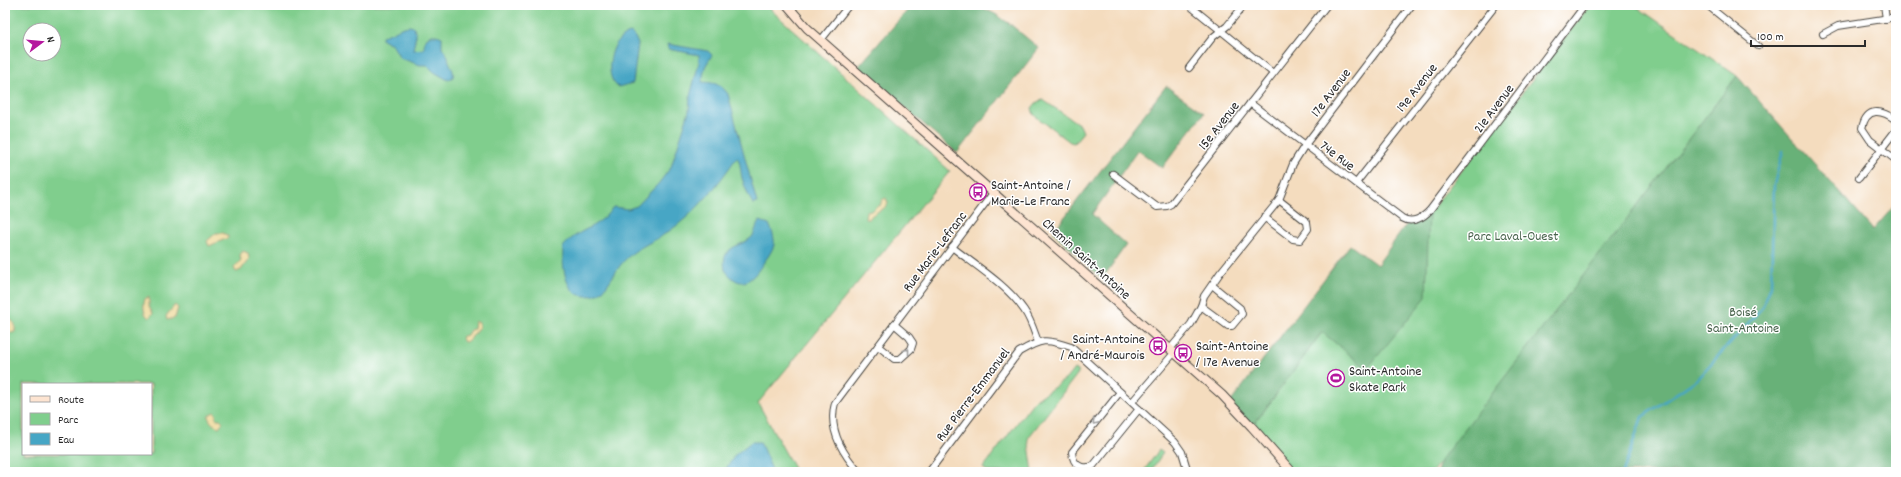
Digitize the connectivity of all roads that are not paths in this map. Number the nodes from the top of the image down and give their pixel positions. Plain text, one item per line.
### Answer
1 (787, 5) edge
2 (849, 5) edge
3 (1189, 5) edge
4 (1244, 5) edge
5 (1327, 5) edge
6 (1412, 5) edge
7 (1496, 5) edge
8 (1585, 5) edge
9 (1707, 5) edge
10 (1884, 5) edge
11 (1896, 17) edge
12 (1886, 19) junction
13 (1222, 30) junction
14 (1823, 34) dead end
15 (821, 40) junction
16 (1758, 46) dead end
17 (1189, 68) dead end
18 (1273, 73) junction
19 (1250, 103) junction
20 (1896, 120) edge
21 (1896, 130) edge
22 (1305, 145) junction
23 (1881, 149) junction
24 (1896, 160) edge
25 (1113, 174) dead end
26 (1859, 178) dead end
27 (1356, 183) junction
28 (993, 193) junction
29 (1279, 200) junction
30 (1264, 217) junction
31 (1414, 220) joint
32 (952, 247) junction
33 (1212, 285) junction
34 (1201, 306) junction
35 (894, 324) junction
36 (1038, 342) junction
37 (878, 346) junction
38 (1172, 351) junction
39 (1120, 392) junction
40 (1132, 402) junction
41 (1139, 409) junction
42 (859, 472) edge
43 (929, 472) edge
44 (1188, 472) edge
45 (1292, 472) edge

1 - 15 street, Chemin Saint-Antoine
2 - 15 street
3 - 13 street
4 - 13 street
5 - 18 street, 15e Avenue
6 - 22 street, 17e Avenue
7 - 27 street, 19e Avenue
8 - 31 street, 21e Avenue
9 - 16 street
10 - 12 street
11 - 12 street
12 - 14 street
13 - 17 street
13 - 18 street
15 - 28 street, Chemin Saint-Antoine
18 - 19 street, 15e Avenue
19 - 22 street, 74e Rue
19 - 25 street, 15e Avenue
20 - 23 street
21 - 23 street
22 - 27 street, 74e Rue
22 - 29 street, 17e Avenue
23 - 24 street
23 - 26 street
27 - 31 street, 74e Rue
28 - 32 street, Rue Marie-Lefranc
28 - 38 street, Chemin Saint-Antoine
29 - 30 street, 17e Avenue
29 - 30 street
30 - 33 street, 17e Avenue
32 - 35 street, Rue Marie-Lefranc
32 - 36 street
33 - 34 street, 17e Avenue
33 - 34 street
34 - 38 street, 17e Avenue
35 - 37 street, Rue Marie-Lefranc
37 -> 35 street
36 - 39 street, Rue Pierre-Emmanuel
36 - 43 street, Rue Pierre-Emmanuel
37 - 42 street, Rue Marie-Lefranc
38 - 40 street, 17e Avenue
38 - 45 street, Chemin Saint-Antoine
39 - 40 street, Rue Pierre-Emmanuel
39 -> 41 street
40 - 41 street, Rue Pierre-Emmanuel
41 - 44 street, Rue Pierre-Emmanuel

